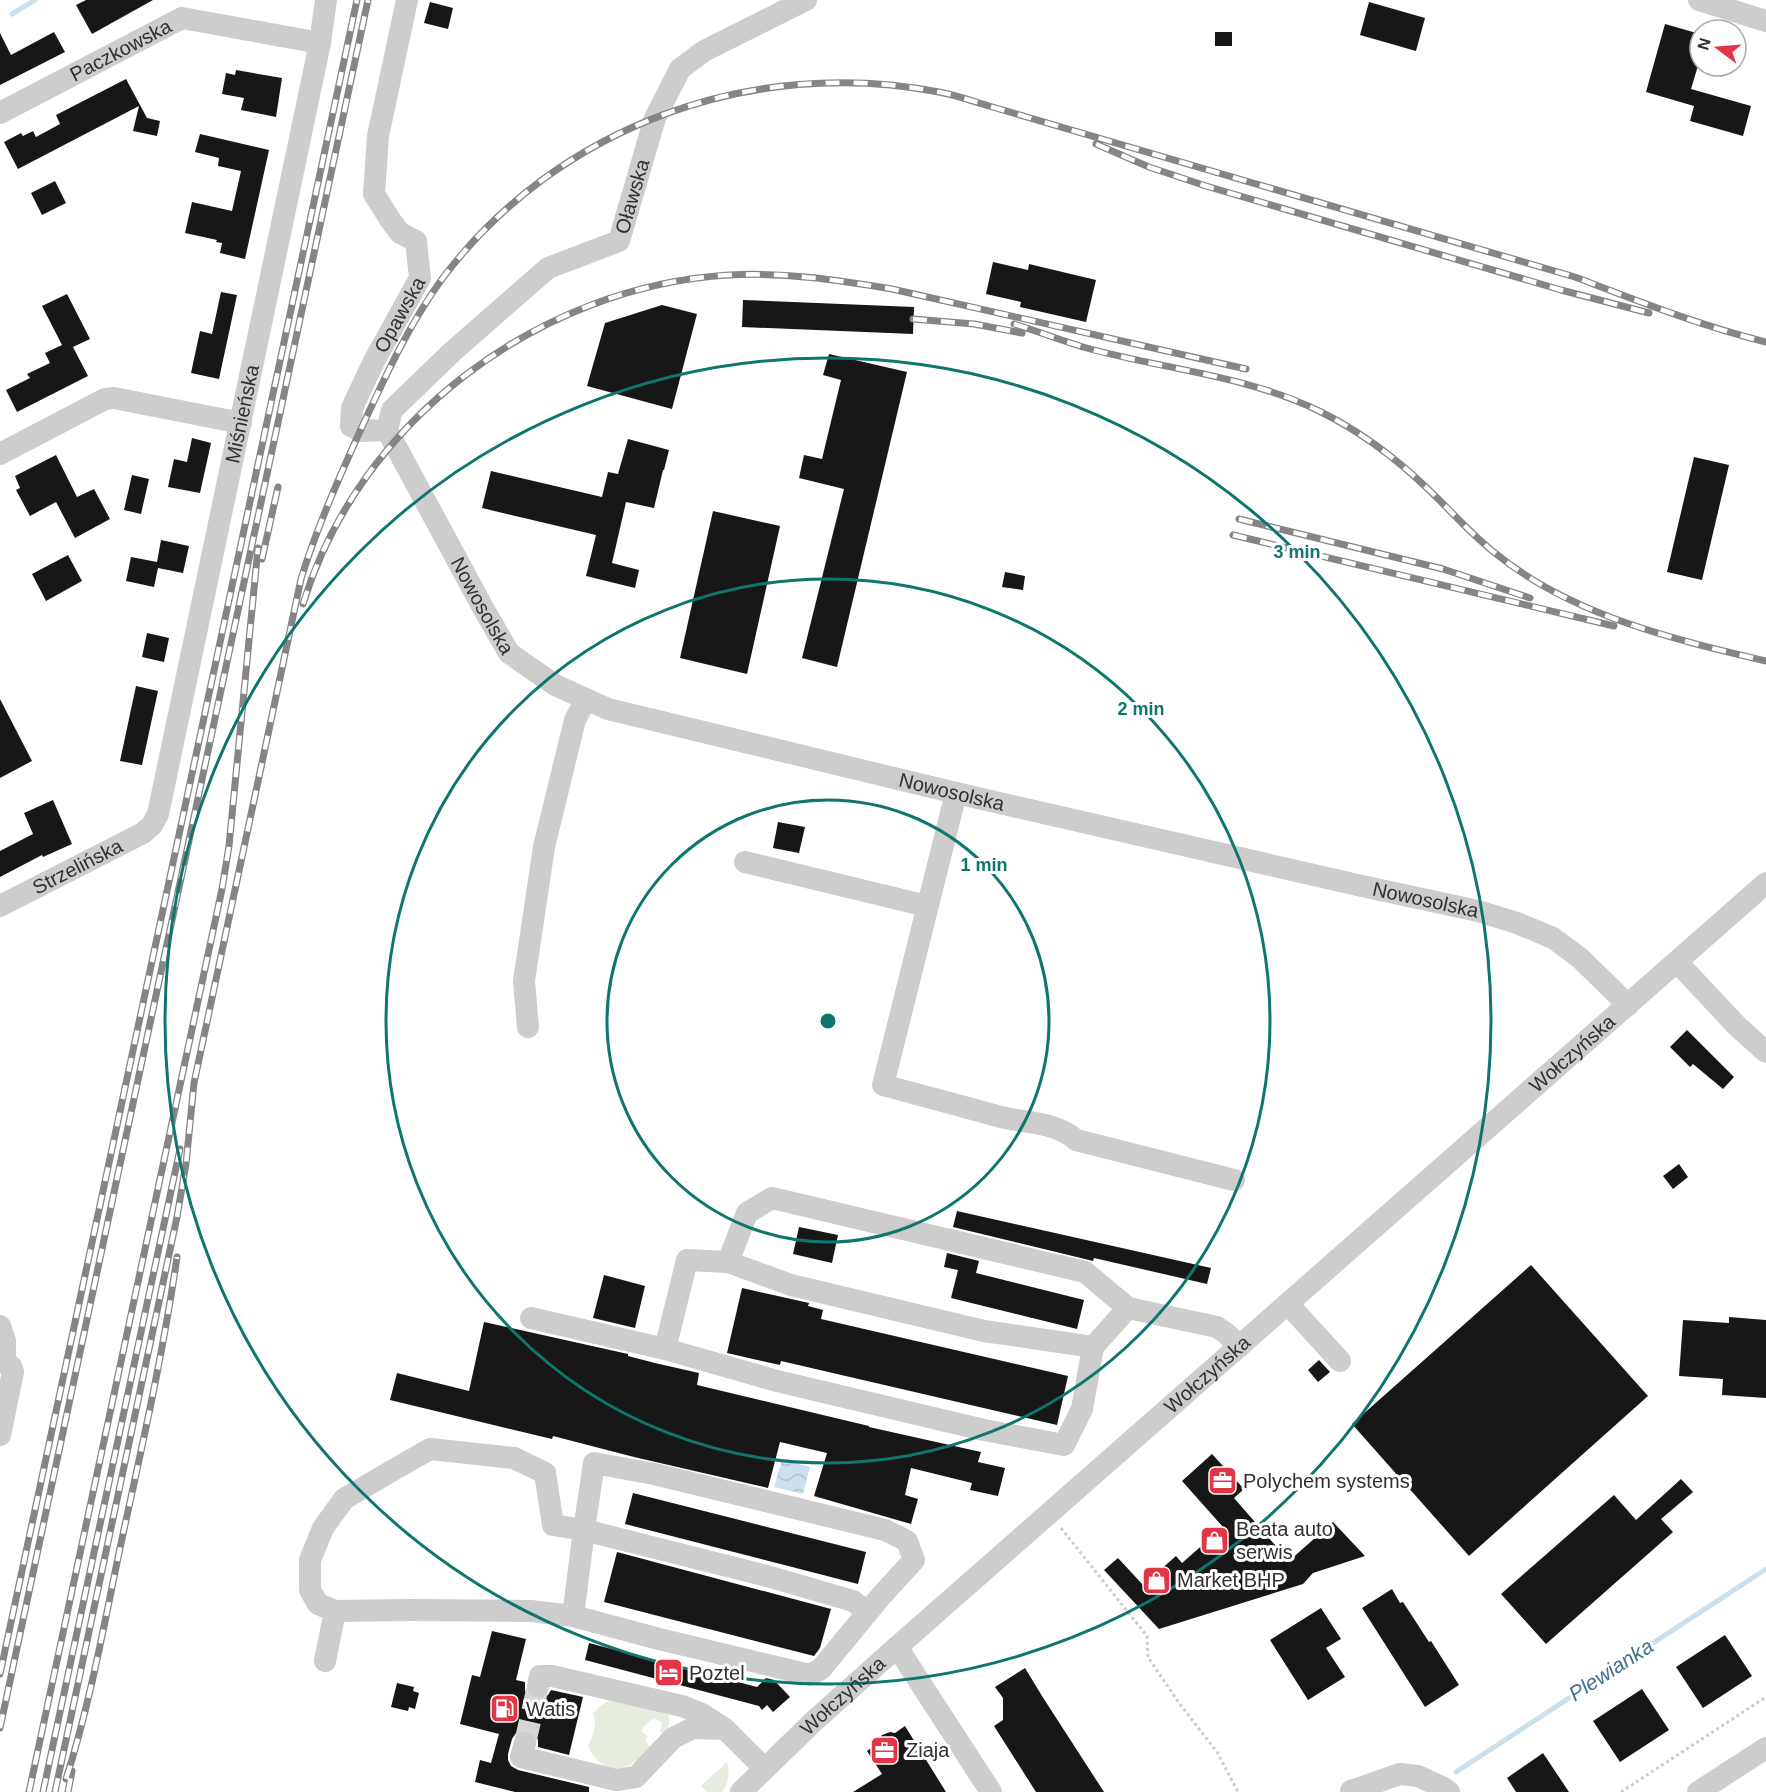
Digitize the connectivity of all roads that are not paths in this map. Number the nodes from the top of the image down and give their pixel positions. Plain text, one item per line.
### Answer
1 (326, 0) edge
2 (407, 0) edge
3 (806, 0) edge
4 (1699, 0) edge
5 (1766, 21) edge
6 (320, 42) junction
7 (0, 114) edge
8 (241, 423) junction
9 (387, 430) junction
10 (0, 454) edge
11 (586, 699) junction
12 (956, 794) junction
13 (152, 825) joint
14 (745, 862) dead end
15 (1766, 883) edge
16 (0, 906) edge
17 (927, 906) junction
18 (1677, 962) junction
19 (1628, 1005) junction
20 (528, 1027) dead end
21 (1766, 1052) edge
22 (1234, 1180) dead end
23 (728, 1262) junction
24 (1288, 1304) junction
25 (1128, 1308) junction
26 (531, 1318) dead end
27 (0, 1326) edge
28 (1093, 1347) junction
29 (1239, 1347) junction
30 (665, 1349) junction
31 (1340, 1360) dead end
32 (3, 1362) edge
33 (0, 1435) edge
34 (584, 1530) junction
35 (335, 1611) junction
36 (867, 1612) junction
37 (573, 1616) junction
38 (897, 1647) junction
39 (325, 1661) dead end
40 (810, 1675) junction
41 (538, 1686) dead end
42 (830, 1706) junction
43 (725, 1729) junction
44 (525, 1743) tunnel mouth
45 (1766, 1748) edge
46 (764, 1768) junction
47 (1446, 1790) edge
48 (1351, 1791) edge
49 (741, 1792) edge
50 (991, 1792) edge
51 (1698, 1792) edge

1 - 6 street, Miśnieńska
2 - 9 street, Opawska
3 - 9 street, Oławska
4 - 5 street
6 - 7 street, Paczkowska
6 - 8 street, Miśnieńska
8 - 10 street
8 - 13 street, Miśnieńska
9 - 11 street, Nowosolska
11 - 12 street, Nowosolska
11 - 20 street
12 - 17 street
12 - 19 street, Nowosolska
13 - 16 street, Strzelińska
14 - 17 street
15 - 18 street, Wołczyńska
17 - 22 street
18 - 19 street, Wołczyńska
18 - 21 street
19 - 24 street, Wołczyńska
23 - 25 street
23 - 28 street
23 - 30 street
24 - 29 street, Wołczyńska
24 - 31 street
25 - 28 street
25 - 29 street
26 - 30 street
27 - 32 street
28 - 30 street
29 - 38 street, Wołczyńska
32 - 33 street
34 - 35 street
34 - 36 street
34 - 36 street
34 - 37 street
35 - 37 street
35 - 39 street
36 - 40 street
37 - 40 street
38 - 42 street, Wołczyńska
38 - 50 street
40 - 42 street
41 - 43 street
42 - 46 street, Wołczyńska
43 - 44 street
43 - 46 street
45 - 51 street
46 - 49 street, Wołczyńska
47 - 48 street

